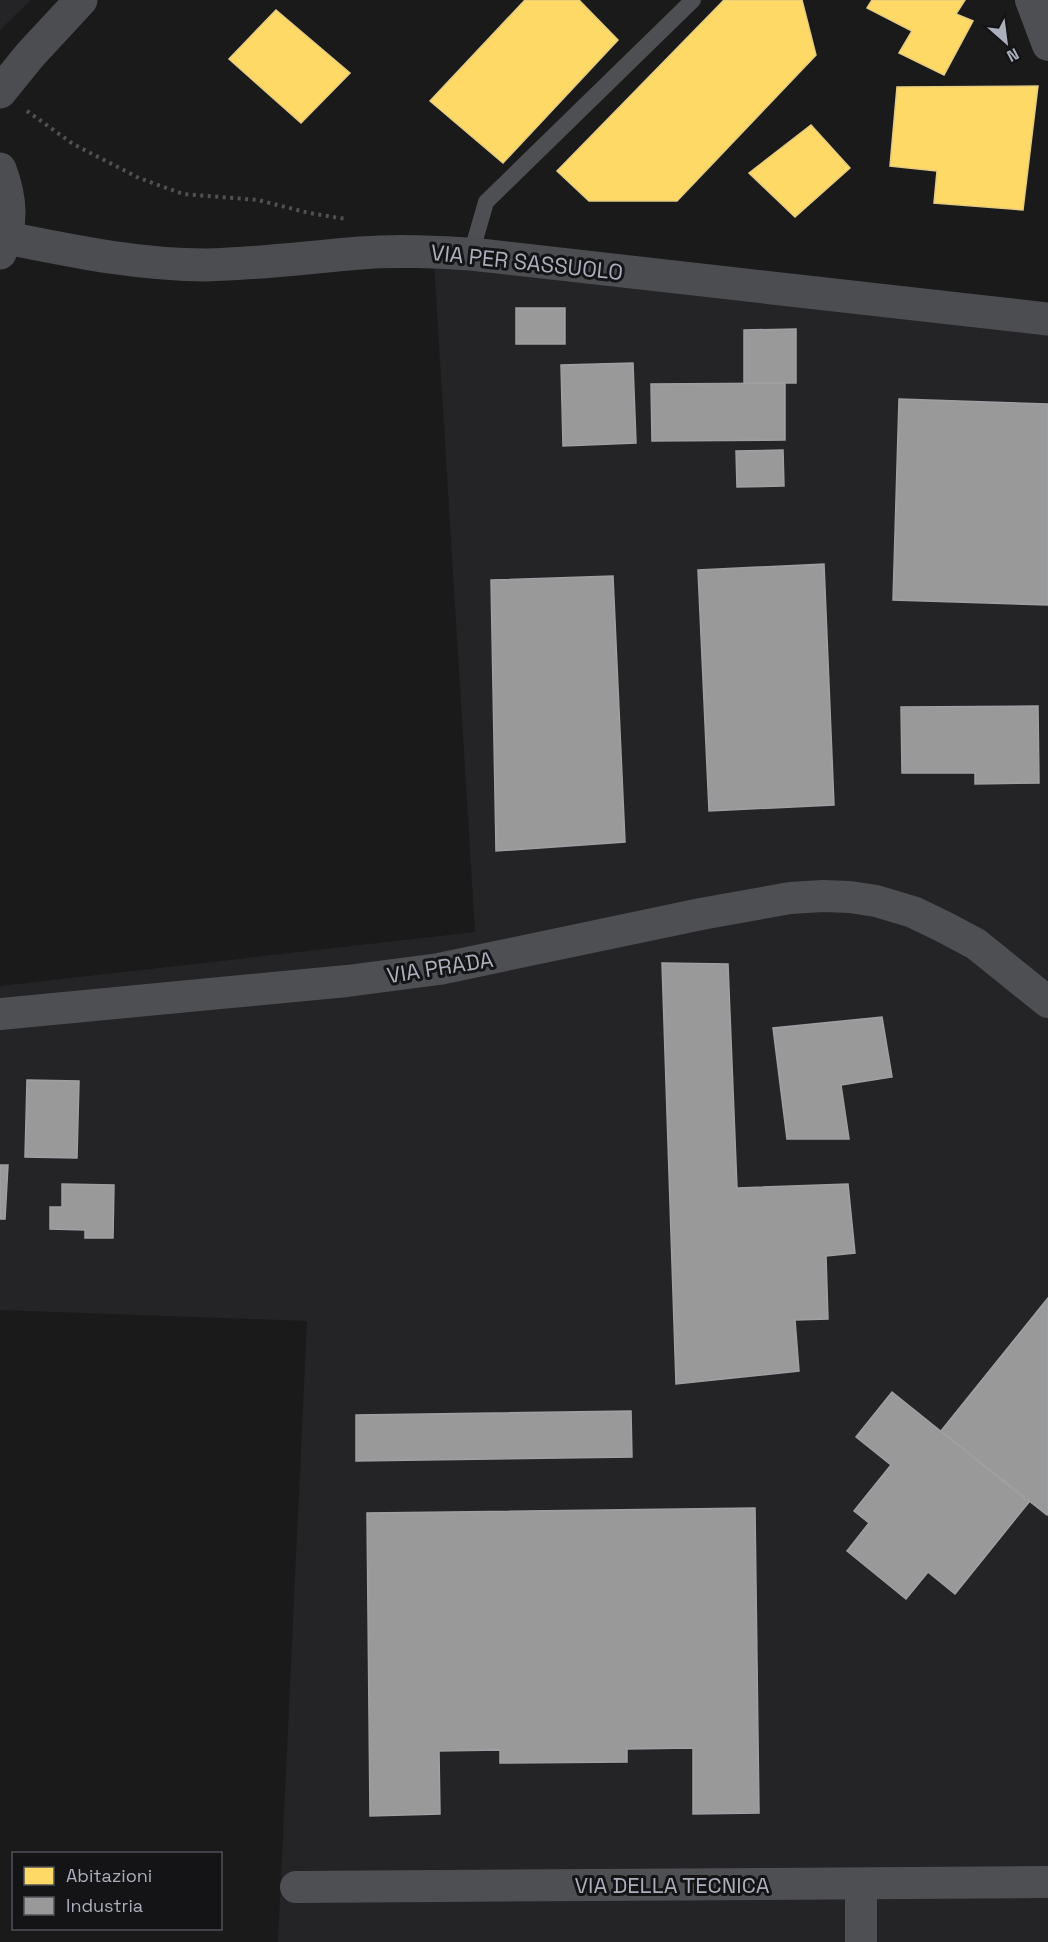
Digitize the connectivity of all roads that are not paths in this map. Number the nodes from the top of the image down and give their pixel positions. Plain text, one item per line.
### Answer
1 (81, 0) edge
2 (693, 0) edge
3 (1031, 0) edge
4 (1048, 45) edge
5 (0, 92) edge
6 (0, 169) edge
7 (3, 246) edge
8 (471, 254) junction
9 (1048, 320) edge
10 (1048, 1002) edge
11 (0, 1014) edge
12 (1048, 1882) edge
13 (861, 1884) junction
14 (296, 1887) dead end
15 (861, 1942) edge

1 - 5 main road
2 - 8 lane
3 - 4 street
6 - 7 main road
7 - 8 main road, VIA PER SASSUOLO
8 - 9 main road, VIA PER SASSUOLO
10 - 11 street, VIA PRADA
12 - 13 street, VIA DELLA TECNICA
13 - 14 street, VIA DELLA TECNICA
13 - 15 street

